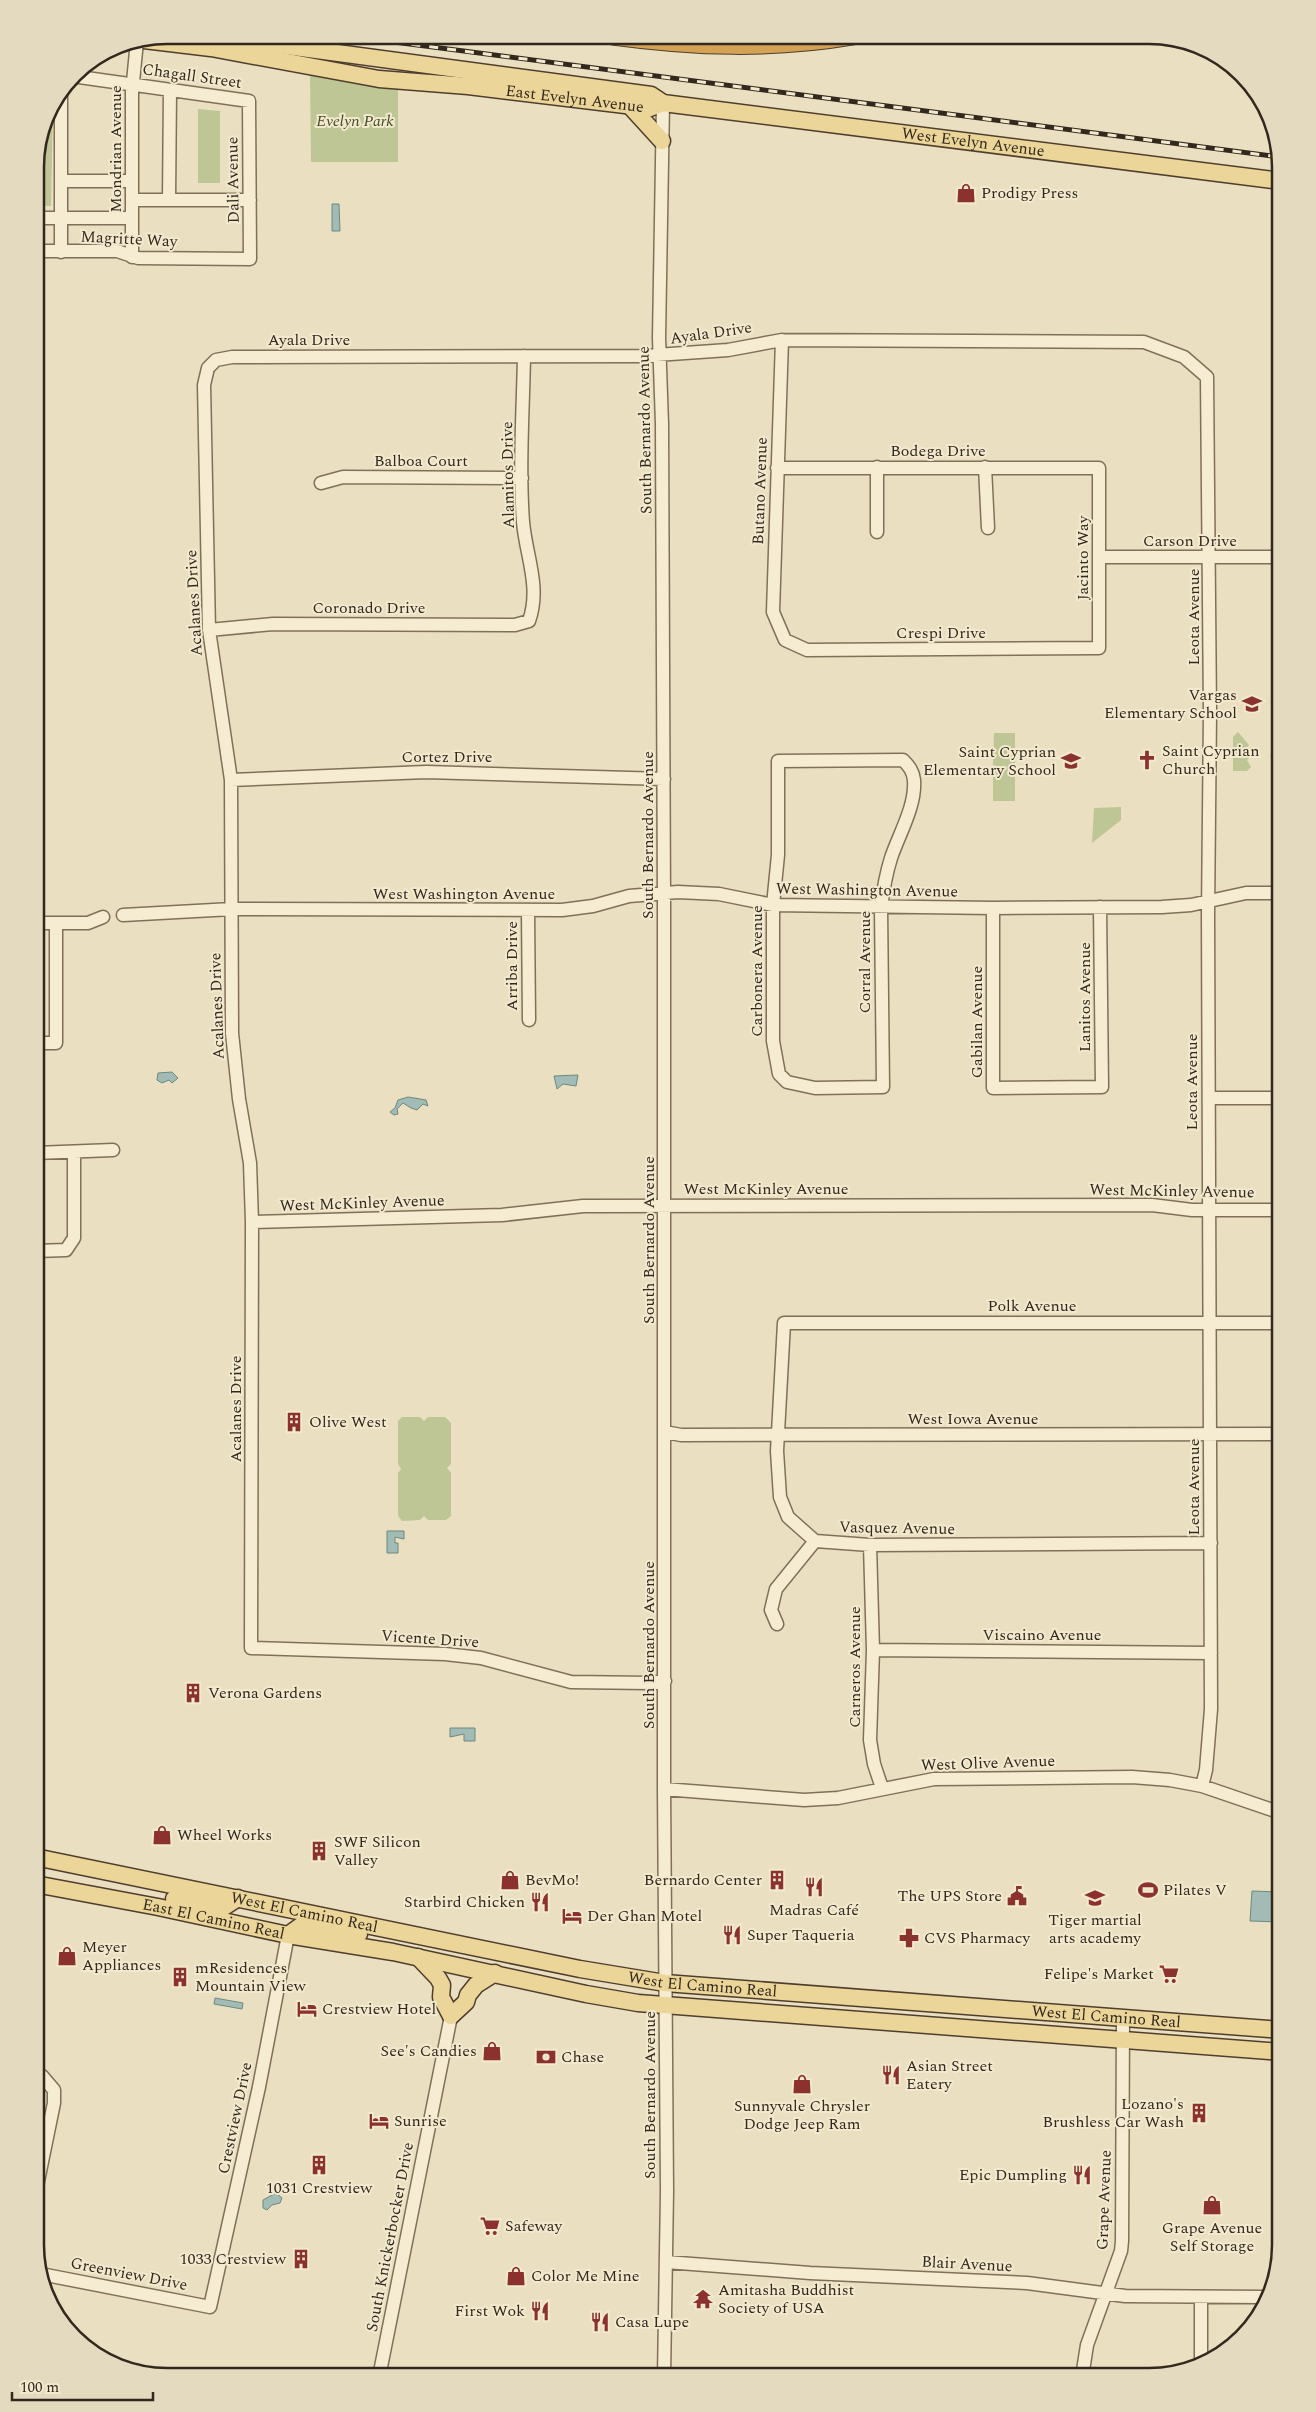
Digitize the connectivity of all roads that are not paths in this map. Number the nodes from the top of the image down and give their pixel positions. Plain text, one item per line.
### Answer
1 (172, 44) edge
2 (252, 44) edge
3 (272, 44) edge
4 (743, 44) edge
5 (775, 44) edge
6 (136, 48) edge
7 (270, 58) junction
8 (374, 58) junction
9 (83, 77) edge
10 (132, 84) junction
11 (170, 90) junction
12 (249, 101) joint
13 (663, 103) junction
14 (61, 104) edge
15 (632, 106) junction
16 (662, 141) junction
17 (1272, 180) edge
18 (61, 181) junction
19 (132, 181) junction
20 (132, 200) junction
21 (169, 200) junction
22 (250, 200) junction
23 (44, 218) edge
24 (61, 218) junction
25 (132, 218) junction
26 (44, 252) edge
27 (61, 252) junction
28 (132, 257) junction
29 (250, 258) joint
30 (782, 340) junction
31 (524, 356) junction
32 (659, 356) junction
33 (210, 364) joint
34 (1208, 377) joint
35 (877, 467) junction
36 (986, 467) junction
37 (777, 468) junction
38 (1099, 468) joint
39 (522, 478) junction
40 (321, 483) dead end
41 (988, 528) dead end
42 (877, 532) dead end
43 (1099, 557) junction
44 (1210, 557) junction
45 (1272, 557) edge
46 (528, 620) joint
47 (209, 630) junction
48 (785, 640) joint
49 (1099, 648) joint
50 (778, 761) joint
51 (664, 779) junction
52 (231, 780) junction
53 (1272, 892) edge
54 (664, 893) junction
55 (1208, 900) junction
56 (773, 905) junction
57 (1100, 907) junction
58 (881, 908) junction
59 (993, 908) junction
60 (232, 910) junction
61 (528, 911) junction
62 (123, 915) dead end
63 (103, 917) dead end
64 (44, 923) edge
65 (56, 923) junction
66 (529, 1020) dead end
67 (44, 1043) edge
68 (883, 1087) joint
69 (1102, 1087) joint
70 (1209, 1098) junction
71 (1272, 1098) edge
72 (113, 1150) dead end
73 (44, 1153) edge
74 (74, 1153) junction
75 (665, 1206) junction
76 (1209, 1209) junction
77 (1272, 1210) edge
78 (252, 1222) junction
79 (44, 1251) edge
80 (1272, 1322) edge
81 (1210, 1323) junction
82 (665, 1432) junction
83 (1272, 1434) edge
84 (1210, 1435) junction
85 (779, 1436) junction
86 (815, 1541) junction
87 (1210, 1543) junction
88 (870, 1545) junction
89 (777, 1624) dead end
90 (251, 1648) joint
91 (873, 1650) junction
92 (1211, 1653) junction
93 (665, 1681) junction
94 (1202, 1786) junction
95 (882, 1788) junction
96 (664, 1789) junction
97 (1272, 1810) edge
98 (44, 1859) edge
99 (133, 1876) joint
100 (44, 1886) edge
101 (238, 1898) junction
102 (158, 1906) junction
103 (288, 1934) junction
104 (423, 1936) junction
105 (393, 1952) joint
106 (418, 1957) junction
107 (495, 1974) junction
108 (665, 1983) junction
109 (665, 2006) junction
110 (451, 2016) junction
111 (1123, 2018) junction
112 (1272, 2029) edge
113 (1123, 2041) junction
114 (1272, 2051) edge
115 (44, 2078) edge
116 (44, 2152) edge
117 (666, 2262) junction
118 (48, 2275) edge
119 (1105, 2294) junction
120 (1201, 2297) junction
121 (1261, 2297) edge
122 (210, 2307) joint
123 (1201, 2357) edge
124 (381, 2368) edge
125 (664, 2368) edge
126 (1083, 2368) edge

1 - 7 main road, East Evelyn Avenue
2 - 7 main road
3 - 8 main road, East Evelyn Avenue
4 - 5 highway
6 - 10 street, Mondrian Avenue
7 - 8 main road
7 - 15 main road, East Evelyn Avenue
8 - 13 main road, East Evelyn Avenue
9 - 10 street, Chagall Street
10 - 11 street, Chagall Street
10 - 19 street, Mondrian Avenue
11 - 12 street, Chagall Street
11 - 21 street
12 - 22 street, Dali Avenue
13 - 15 main road, East Evelyn Avenue
13 - 16 street, South Bernardo Avenue
13 - 17 main road, West Evelyn Avenue
14 - 18 street
15 - 16 main road
16 - 32 street, South Bernardo Avenue
18 - 19 street
18 - 24 street
19 - 20 street, Mondrian Avenue
20 - 21 street
20 - 25 street, Mondrian Avenue
21 - 22 street
22 - 29 street, Dali Avenue
23 - 24 street
24 - 25 street
24 - 27 street
25 - 28 street, Mondrian Avenue
26 - 27 street, Magritte Way
27 - 28 street, Magritte Way
28 - 29 street, Magritte Way
30 - 32 street, Ayala Drive
30 - 34 street, Ayala Drive
30 - 37 street, Butano Avenue
31 - 32 street, Ayala Drive
31 - 33 street, Ayala Drive
31 - 39 street, Alamitos Drive
32 - 51 street, South Bernardo Avenue
33 - 47 street, Acalanes Drive
34 - 44 street, Leota Avenue
35 - 36 street, Bodega Drive
35 - 37 street, Bodega Drive
35 - 42 street
36 - 38 street, Bodega Drive
36 - 41 street
37 - 48 street, Butano Avenue
38 - 43 street, Jacinto Way
39 - 40 street, Balboa Court
39 - 46 street, Alamitos Drive
43 - 44 street, Carson Drive
43 - 49 street, Jacinto Way
44 - 45 street, Carson Drive
44 - 55 street, Leota Avenue
46 - 47 street, Coronado Drive
47 - 52 street, Acalanes Drive
48 - 49 street, Crespi Drive
50 - 56 street, Carbonera Avenue
50 - 58 street, Corral Avenue
51 - 52 street, Cortez Drive
51 - 54 street, South Bernardo Avenue
52 - 60 street, Acalanes Drive
53 - 55 street, West Washington Avenue
54 - 56 street, West Washington Avenue
54 - 61 street, West Washington Avenue
54 - 75 street, South Bernardo Avenue
55 - 57 street, West Washington Avenue
55 - 70 street, Leota Avenue
56 - 58 street, West Washington Avenue
56 - 68 street, Carbonera Avenue
57 - 59 street, West Washington Avenue
57 - 69 street, Lanitos Avenue
58 - 59 street, West Washington Avenue
58 - 68 street, Corral Avenue
59 - 69 street, Gabilan Avenue
60 - 61 street, West Washington Avenue
60 - 62 street, West Washington Avenue
60 - 78 street, Acalanes Drive
61 - 66 street, Arriba Drive
63 - 65 street
64 - 65 street
65 - 67 street
70 - 71 street
70 - 76 street, Leota Avenue
72 - 74 street
73 - 74 street
74 - 79 street
75 - 76 street, West McKinley Avenue
75 - 78 street, West McKinley Avenue
75 - 82 street, South Bernardo Avenue
76 - 77 street, West McKinley Avenue
76 - 81 street, Leota Avenue
78 - 90 street, Acalanes Drive
80 - 81 street, Polk Avenue
81 - 84 street, Leota Avenue
81 - 85 street, Polk Avenue
82 - 85 street, West Iowa Avenue
82 - 93 street, South Bernardo Avenue
83 - 84 street, West Iowa Avenue
84 - 85 street, West Iowa Avenue
84 - 87 street, Leota Avenue
85 - 86 street
86 - 88 street, Vasquez Avenue
86 - 89 street
87 - 88 street, Vasquez Avenue
87 - 92 street, Leota Avenue
88 - 91 street, Carneros Avenue
90 - 93 street, Vicente Drive
91 - 92 street, Viscaino Avenue
91 - 95 street, Carneros Avenue
92 - 94 street, Leota Avenue
93 - 96 street, South Bernardo Avenue
94 - 95 street, West Olive Avenue
94 - 97 street, West Olive Avenue
95 - 96 street, West Olive Avenue
96 - 108 street, South Bernardo Avenue
98 - 99 main road, East El Camino Real
99 - 101 main road, West El Camino Real
100 - 102 main road, East El Camino Real
101 - 102 main road
101 - 104 main road, West El Camino Real
102 - 103 main road, East El Camino Real
103 - 104 main road
103 - 105 main road, East El Camino Real
103 - 122 street, Crestview Drive
104 - 108 main road, West El Camino Real
105 - 106 main road, West El Camino Real
106 - 107 main road, West El Camino Real
106 - 110 main road
107 - 109 main road, West El Camino Real
107 - 110 main road
108 - 109 street, South Bernardo Avenue
108 - 111 main road, West El Camino Real
109 - 113 main road, West El Camino Real
109 - 117 street, South Bernardo Avenue
110 - 124 street, South Knickerbocker Drive
111 - 112 main road, West El Camino Real
111 - 113 street, Grape Avenue
113 - 114 main road, West El Camino Real
113 - 119 street, Grape Avenue
115 - 116 street
117 - 119 street, Blair Avenue
117 - 125 street, South Bernardo Avenue
118 - 122 street, Greenview Drive
119 - 120 street, Blair Avenue
119 - 126 street, Grape Avenue
120 - 121 street, Blair Avenue
120 - 123 street

